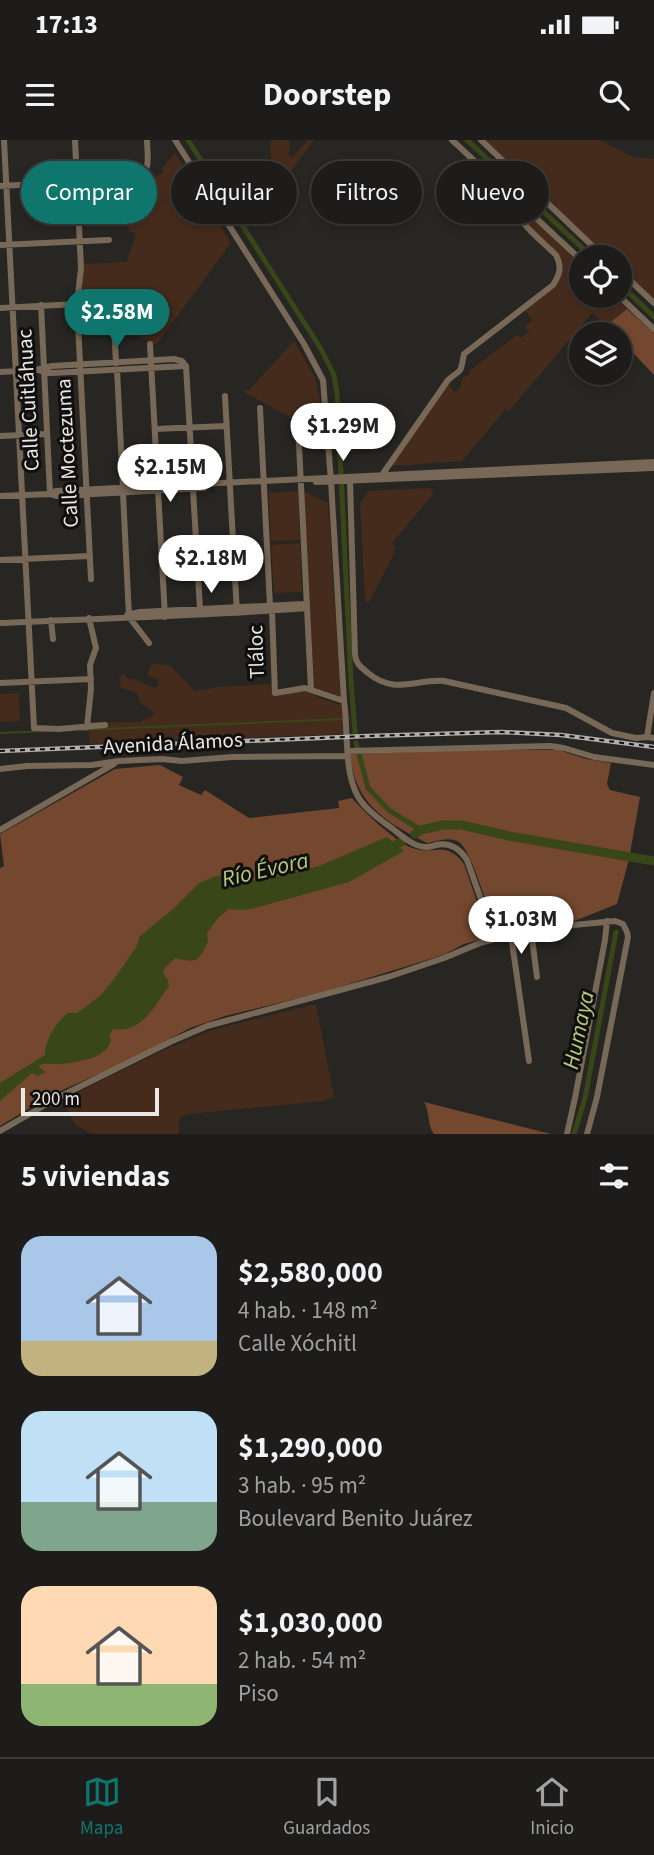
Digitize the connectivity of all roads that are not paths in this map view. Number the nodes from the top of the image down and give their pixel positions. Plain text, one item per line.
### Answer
1 (5, 140) edge
2 (75, 140) edge
3 (147, 140) edge
4 (174, 140) edge
5 (452, 140) edge
6 (481, 140) edge
7 (76, 161) edge
8 (148, 161) edge
9 (475, 161) edge
10 (21, 184) edge
11 (3, 185) edge
12 (79, 224) edge
13 (525, 224) edge
14 (542, 224) edge
15 (109, 240) dead end
16 (80, 241) junction
17 (10, 244) junction
18 (0, 245) edge
19 (591, 245) edge
20 (569, 249) edge
21 (632, 282) edge
22 (654, 303) edge
23 (77, 304) junction
24 (41, 305) junction
25 (13, 307) junction
26 (0, 308) edge
27 (632, 308) edge
28 (114, 325) dead end
29 (654, 329) edge
30 (150, 344) dead end
31 (152, 364) junction
32 (117, 366) junction
33 (80, 368) junction
34 (44, 370) junction
35 (16, 371) junction
36 (0, 372) edge
37 (225, 396) dead end
38 (260, 408) dead end
39 (298, 424) dead end
40 (226, 426) junction
41 (190, 428) junction
42 (155, 429) junction
43 (47, 434) junction
44 (19, 435) junction
45 (0, 436) edge
46 (654, 462) edge
47 (654, 468) edge
48 (382, 475) junction
49 (349, 478) junction
50 (333, 479) junction
51 (301, 481) junction
52 (264, 483) junction
53 (230, 485) junction
54 (193, 487) junction
55 (158, 488) junction
56 (123, 490) junction
57 (86, 492) junction
58 (50, 494) junction
59 (22, 495) junction
60 (0, 496) edge
61 (233, 547) junction
62 (196, 549) junction
63 (161, 550) junction
64 (90, 556) junction
65 (26, 559) junction
66 (0, 560) edge
67 (91, 579) dead end
68 (307, 606) junction
69 (271, 608) junction
70 (200, 609) junction
71 (237, 610) junction
72 (165, 614) junction
73 (127, 616) junction
74 (89, 618) junction
75 (51, 620) junction
76 (29, 622) junction
77 (0, 623) edge
78 (53, 639) dead end
79 (149, 643) dead end
80 (90, 679) junction
81 (32, 682) junction
82 (0, 683) edge
83 (312, 689) junction
84 (654, 693) edge
85 (344, 701) junction
86 (105, 726) dead end
87 (87, 727) junction
88 (650, 738) edge
89 (348, 754) junction
90 (119, 761) junction
91 (654, 765) edge
92 (0, 769) edge
93 (0, 830) edge
94 (607, 921) junction
95 (531, 931) junction
96 (511, 935) junction
97 (495, 939) junction
98 (537, 977) dead end
99 (529, 1060) dead end
100 (0, 1132) edge
101 (567, 1134) edge
102 (587, 1134) edge

1 - 11 street
2 - 7 street, Calle Moctezuma
3 - 8 street
4 - 50 street
5 - 9 street
6 - 19 street
10 - 11 street
11 - 17 street
12 - 16 street, Calle Moctezuma
13 - 48 street
14 - 20 street
15 - 16 street
16 - 17 street
16 - 23 street, Calle Moctezuma
17 - 18 street
17 - 25 street
21 - 22 street
23 - 24 street
23 - 33 street, Calle Moctezuma
24 - 25 street
24 - 34 street, Calle Cuitláhuac
25 - 26 street
25 - 35 street
27 - 29 street
28 - 32 street
30 - 31 street
31 - 32 street
31 - 41 street
31 - 42 street
32 - 33 street
32 - 56 street
33 - 34 street
33 - 57 street, Calle Moctezuma
34 - 35 street
34 - 43 street, Calle Cuitláhuac
35 - 36 street
35 - 44 street
37 - 40 street
38 - 52 street, Tláloc
39 - 51 street
40 - 41 street
40 - 53 street
41 - 42 street
41 - 54 street
42 - 55 street
43 - 44 street
43 - 58 street, Calle Cuitláhuac
44 - 45 street
44 - 59 street
46 - 48 street
47 - 49 street
48 - 49 street
49 - 50 street
49 - 88 street
50 - 51 street
50 - 85 street
51 - 52 street
51 - 68 street
52 - 53 street
52 - 69 street, Tláloc
53 - 54 street
53 - 61 street
54 - 55 street
54 - 62 street
55 - 56 street
55 - 63 street
56 - 57 street
56 - 73 street
57 - 58 street
57 - 64 street, Calle Moctezuma
58 - 59 street
59 - 60 street
59 - 65 street
61 - 62 street
61 - 71 street
62 - 63 street
62 - 70 street
63 - 72 street
64 - 65 street
64 - 67 street, Calle Moctezuma
65 - 66 street
65 - 76 street
68 - 69 street
68 - 83 street
69 - 71 street
69 - 83 street, Tláloc
70 - 71 street
70 - 72 street
71 - 72 street
72 - 73 street
73 - 74 street
73 - 79 street
74 - 75 street
74 - 80 street
75 - 76 street
75 - 78 street
76 - 77 street
76 - 81 street
80 - 81 street
80 - 87 street
81 - 82 street
81 - 87 street
83 - 85 street
84 - 88 street
85 - 89 street
86 - 87 street
89 - 90 street, Avenida Álamos
89 - 91 street, Avenida Álamos
89 - 97 street
90 - 92 street, Avenida Álamos
90 - 93 street
94 - 95 street
94 - 101 street
94 - 102 street
95 - 96 street
95 - 98 street
96 - 97 street
96 - 99 street
97 - 100 street

